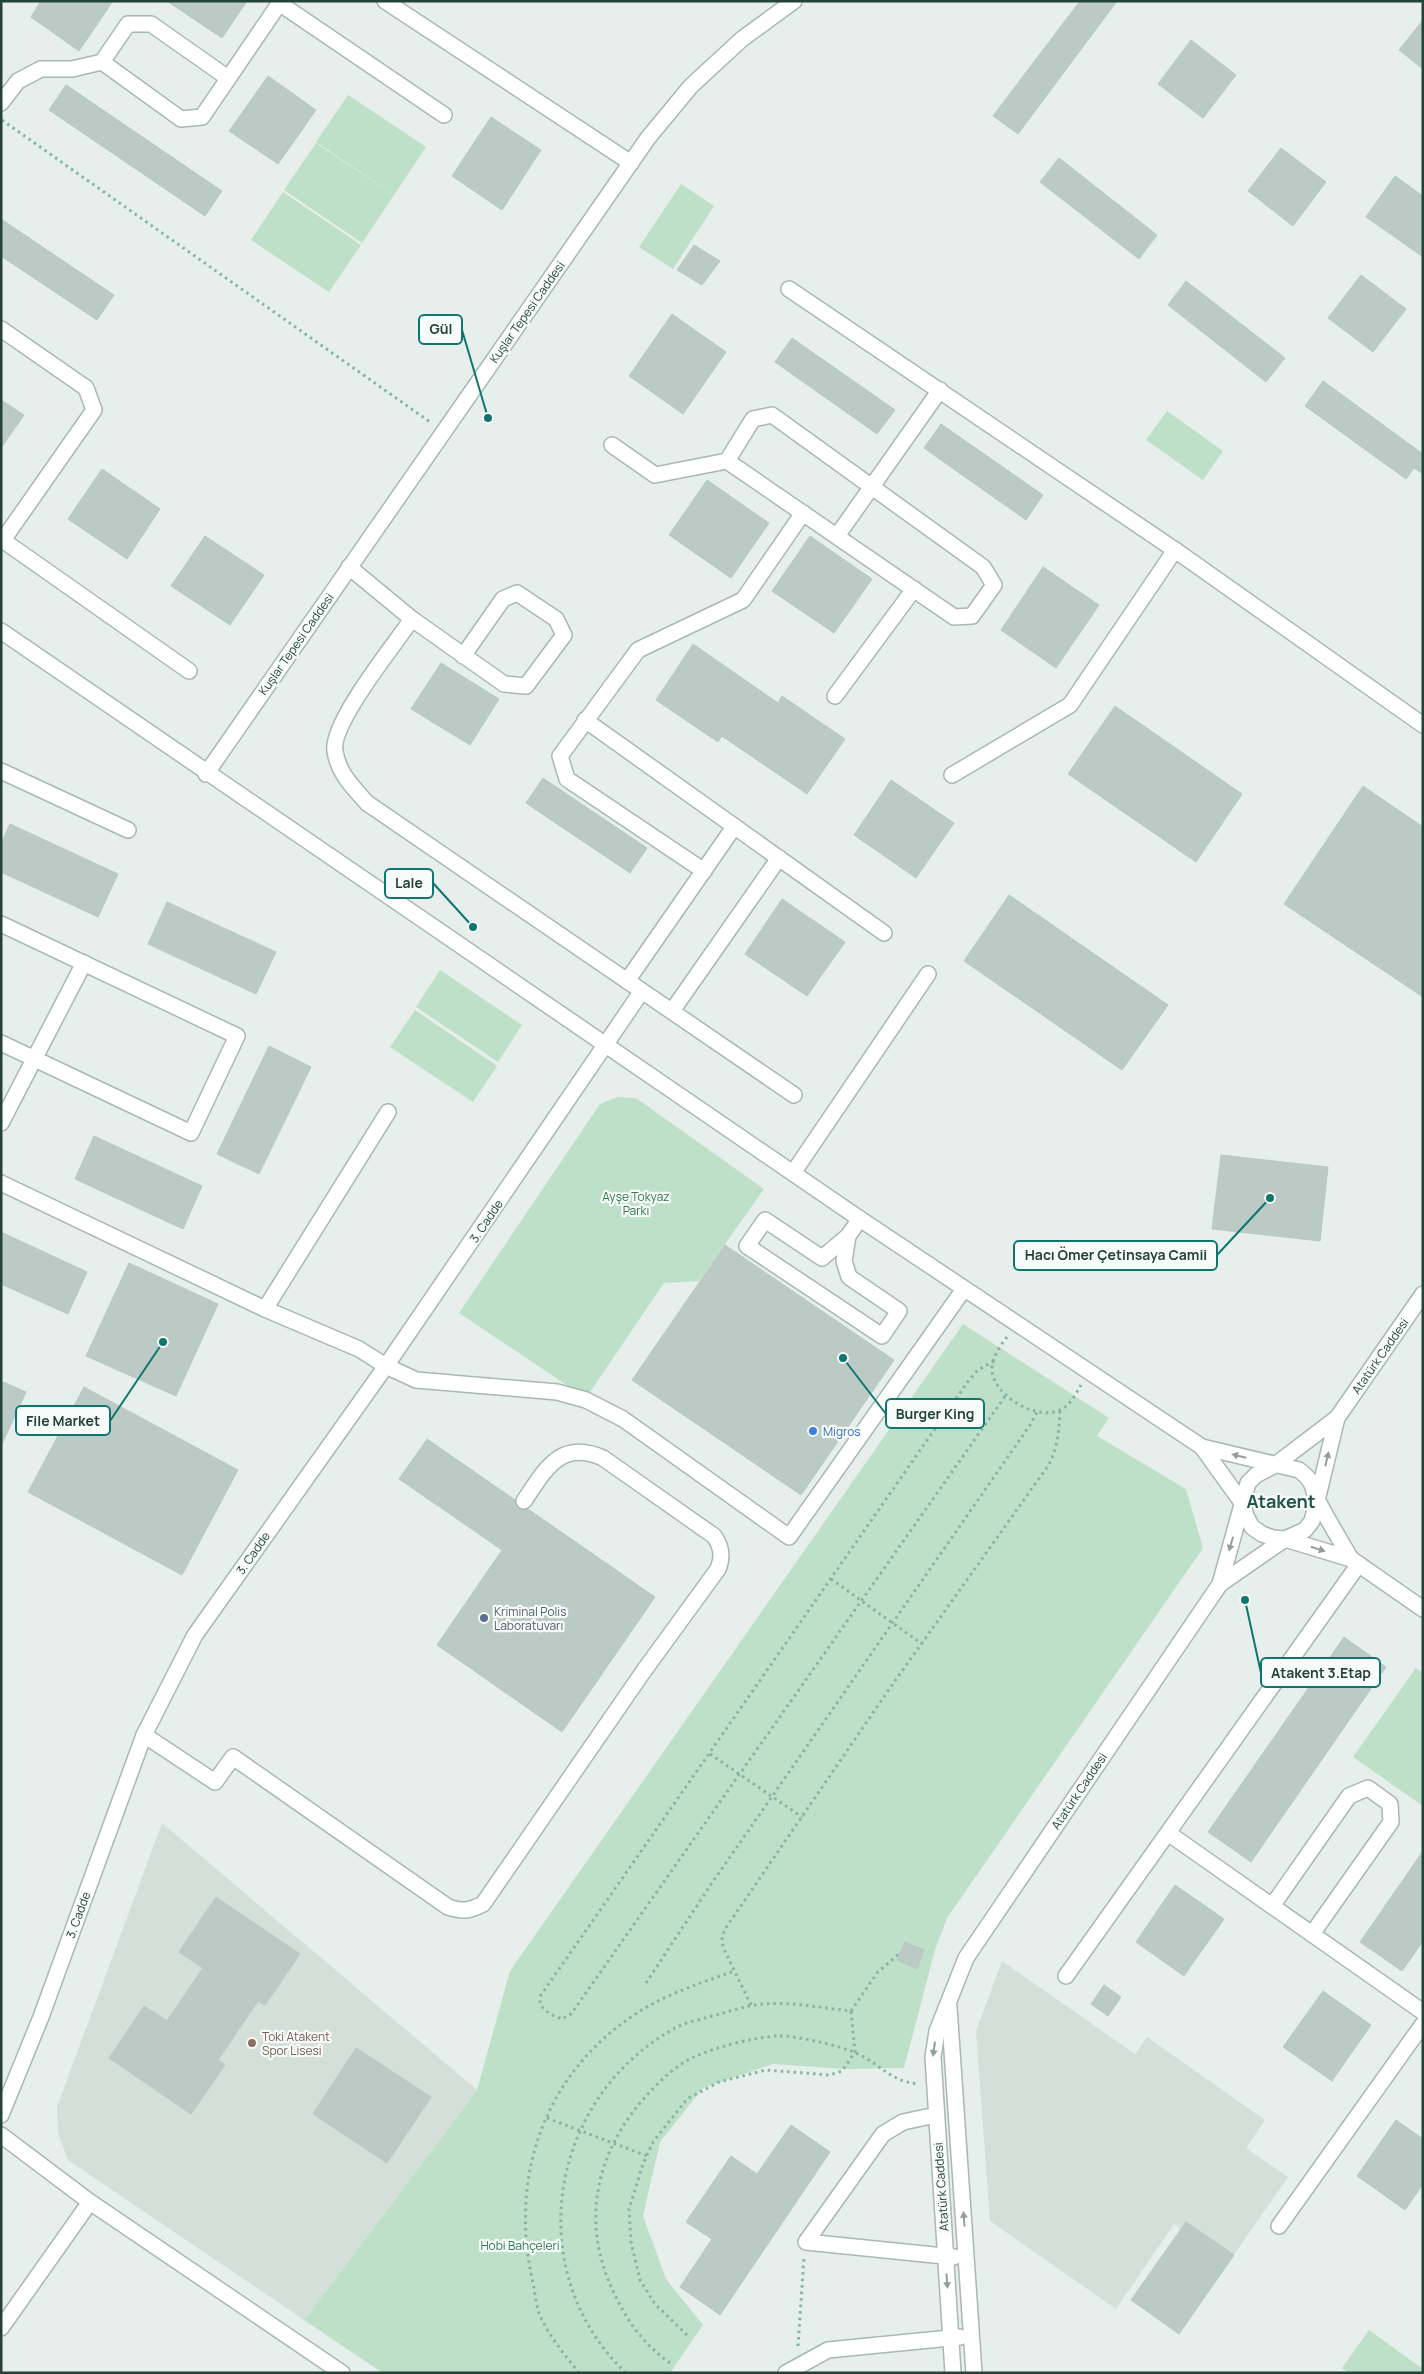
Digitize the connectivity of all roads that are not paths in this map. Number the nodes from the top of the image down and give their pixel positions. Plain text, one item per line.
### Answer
1 (385, 1) edge
2 (794, 1) edge
3 (280, 2) edge
4 (102, 62) junction
5 (228, 78) junction
6 (1, 103) edge
7 (444, 115) dead end
8 (631, 163) junction
9 (789, 289) dead end
10 (1, 329) edge
11 (940, 390) junction
12 (612, 445) dead end
13 (727, 461) junction
14 (872, 487) junction
15 (803, 513) junction
16 (837, 536) junction
17 (2, 540) edge
18 (1175, 550) junction
19 (349, 567) junction
20 (914, 589) junction
21 (412, 620) junction
22 (1, 631) edge
23 (463, 656) junction
24 (189, 671) dead end
25 (835, 696) dead end
26 (585, 720) junction
27 (1423, 725) edge
28 (1, 771) edge
29 (206, 774) junction
30 (952, 775) dead end
31 (734, 827) junction
32 (128, 830) dead end
33 (779, 858) junction
34 (704, 871) junction
35 (1, 924) edge
36 (884, 933) dead end
37 (84, 963) junction
38 (928, 974) dead end
39 (627, 980) junction
40 (642, 991) junction
41 (672, 1011) junction
42 (1, 1042) edge
43 (607, 1044) junction
44 (34, 1058) junction
45 (794, 1095) dead end
46 (388, 1112) dead end
47 (1, 1123) edge
48 (792, 1173) junction
49 (1, 1183) edge
50 (860, 1219) junction
51 (848, 1236) junction
52 (964, 1289) junction
53 (1423, 1294) edge
54 (265, 1309) junction
55 (386, 1366) junction
56 (1337, 1418) junction
57 (1202, 1447) junction
58 (1275, 1465) junction
59 (1317, 1500) junction
60 (524, 1501) dead end
61 (1243, 1504) junction
62 (1285, 1539) junction
63 (1355, 1561) junction
64 (1220, 1584) junction
65 (1423, 1609) edge
66 (144, 1735) junction
67 (1168, 1833) junction
68 (1272, 1906) junction
69 (1312, 1934) junction
70 (1066, 1976) dead end
71 (949, 2003) junction
72 (1423, 2012) edge
73 (1423, 2024) edge
74 (1, 2115) edge
75 (936, 2115) junction
76 (1, 2135) edge
77 (90, 2202) junction
78 (1278, 2226) dead end
79 (945, 2257) junction
80 (966, 2258) junction
81 (1, 2328) edge
82 (972, 2337) junction
83 (951, 2338) junction
84 (791, 2370) edge
85 (339, 2372) edge
86 (952, 2373) edge
87 (974, 2373) edge

1 - 8 street
2 - 8 street, Kuşlar Tepesi Caddesi
3 - 5 street
3 - 7 street
4 - 5 street
4 - 5 street
4 - 6 street
8 - 19 street, Kuşlar Tepesi Caddesi
9 - 11 street
10 - 17 street
11 - 14 street
11 - 18 street
12 - 13 street
13 - 14 street
13 - 15 street
14 - 16 street
14 - 20 street
15 - 16 street
15 - 26 street
16 - 20 street
17 - 24 street
18 - 27 street
18 - 30 street
19 - 21 street
19 - 29 street, Kuşlar Tepesi Caddesi
20 - 25 street
21 - 23 street
21 - 39 street
22 - 29 street
23 - 23 street
26 - 31 street
26 - 34 street
28 - 32 street
29 - 43 street
31 - 33 street
31 - 34 street
33 - 36 street
33 - 41 street
34 - 39 street
35 - 37 street
37 - 44 street
37 - 44 street
38 - 48 street
39 - 40 street
40 - 41 street
40 - 43 street, 3. Cadde
41 - 45 street
42 - 44 street
43 - 48 street
43 - 55 street, 3. Cadde
44 - 47 street
46 - 54 street
48 - 50 street
49 - 54 street
50 - 51 street
50 - 52 street
51 - 51 street
52 - 55 street
52 - 57 street
53 - 56 street, Atatürk Caddesi
54 - 55 street
55 - 66 street, 3. Cadde
56 - 58 street
59 -> 56 street
58 -> 57 street
57 - 61 street
58 - 59 street
58 - 61 street
59 - 62 street
59 - 63 street
60 - 66 street
61 - 62 street
61 -> 64 street
62 -> 63 street
62 - 64 street
63 - 65 street
63 - 67 street
64 - 71 street, Atatürk Caddesi
66 - 74 street, 3. Cadde
67 - 68 street
67 - 70 street
68 - 69 street
68 - 69 street
69 - 72 street
71 -> 75 street, Atatürk Caddesi
80 -> 71 street, Atatürk Caddesi
73 - 78 street
75 - 79 street, Atatürk Caddesi
75 - 79 street
76 - 77 street
77 - 81 street
77 - 85 street
79 - 80 street
79 -> 83 street, Atatürk Caddesi
80 - 82 street, Atatürk Caddesi
82 - 83 street
82 - 87 street, Atatürk Caddesi
83 - 84 street
83 - 86 street, Atatürk Caddesi

